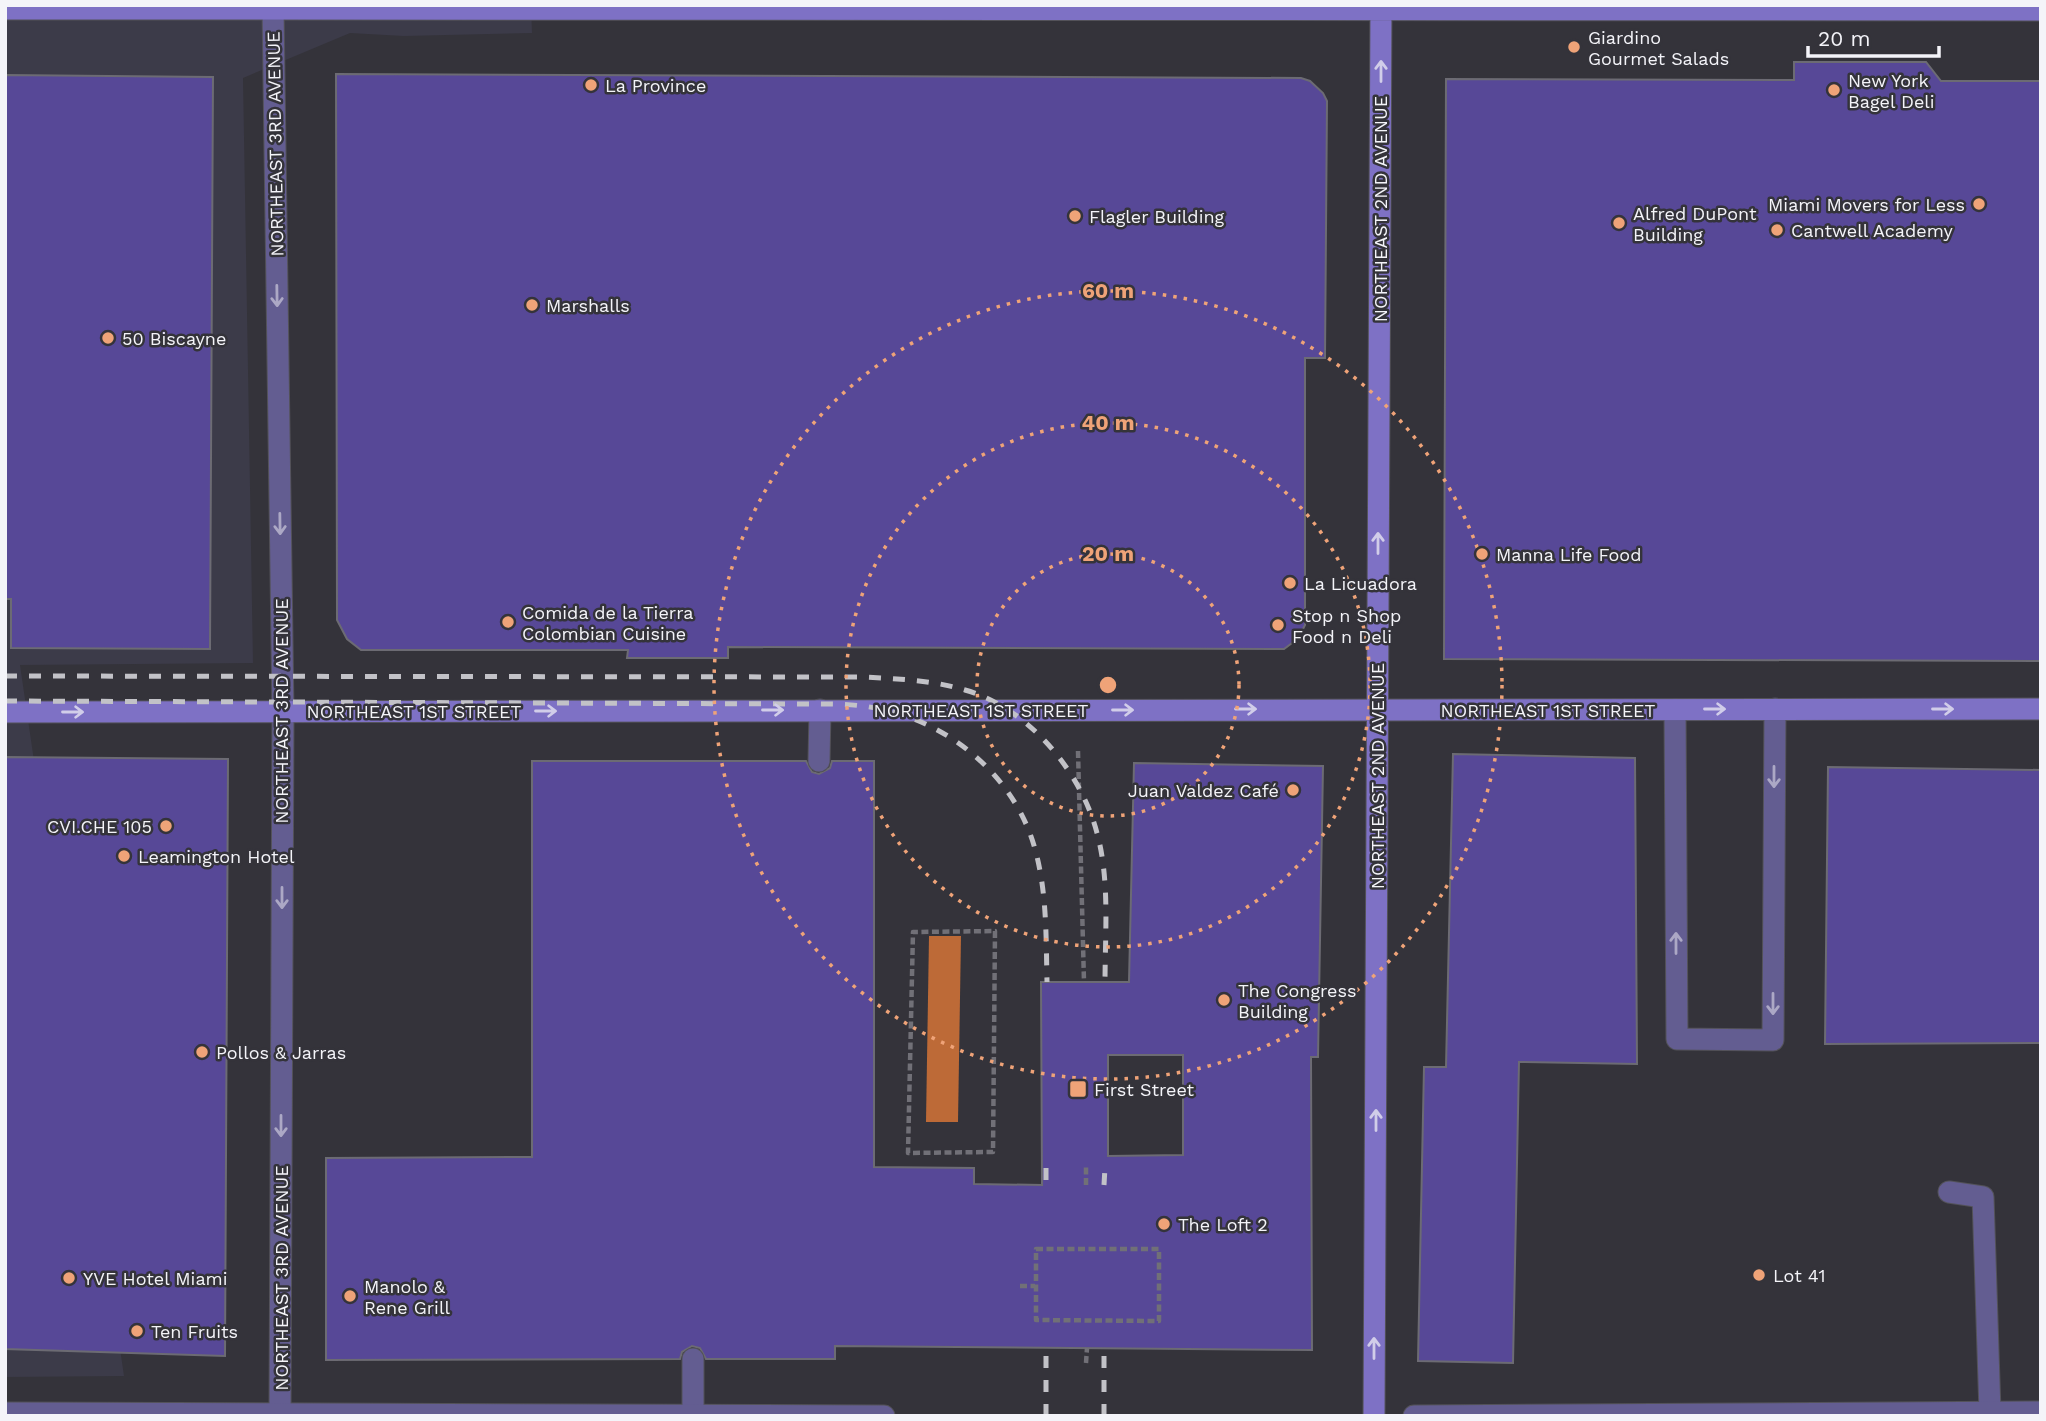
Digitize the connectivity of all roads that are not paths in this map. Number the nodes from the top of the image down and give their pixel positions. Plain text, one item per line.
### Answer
1 (560, 7) edge
2 (1381, 7) edge
3 (273, 8) junction
4 (5, 9) edge
5 (2041, 10) edge
6 (1377, 709) junction
7 (1775, 709) junction
8 (2041, 709) edge
9 (820, 710) junction
10 (1675, 710) junction
11 (5, 712) edge
12 (283, 712) junction
13 (819, 761) dead end
14 (1949, 1192) dead end
15 (692, 1360) dead end
16 (1990, 1412) junction
17 (2041, 1412) edge
18 (5, 1413) edge
19 (280, 1415) edge
20 (692, 1415) edge
21 (1563, 1415) edge
22 (1598, 1415) edge
23 (1723, 1415) edge
24 (1766, 1415) edge
25 (884, 1416) edge
26 (1374, 1416) edge
27 (1414, 1416) edge

1 - 2 main road
1 - 3 main road
2 - 5 main road
6 -> 2 main road, NORTHEAST 2ND AVENUE
3 - 4 main road
3 -> 12 street, NORTHEAST 3RD AVENUE
9 -> 6 main road, NORTHEAST 1ST STREET
6 - 10 main road, NORTHEAST 1ST STREET
26 -> 6 main road, NORTHEAST 2ND AVENUE
7 -> 8 main road, NORTHEAST 1ST STREET
10 -> 7 main road, NORTHEAST 1ST STREET
7 -> 10 street
12 -> 9 main road, NORTHEAST 1ST STREET
9 - 13 street
11 -> 12 main road, NORTHEAST 1ST STREET
12 -> 19 street, NORTHEAST 3RD AVENUE
14 - 16 street
15 - 20 street
16 - 17 street
16 - 24 street
18 - 19 street
19 - 20 street
20 - 25 street
21 - 22 street
21 - 27 street
22 - 23 street
23 - 24 street

